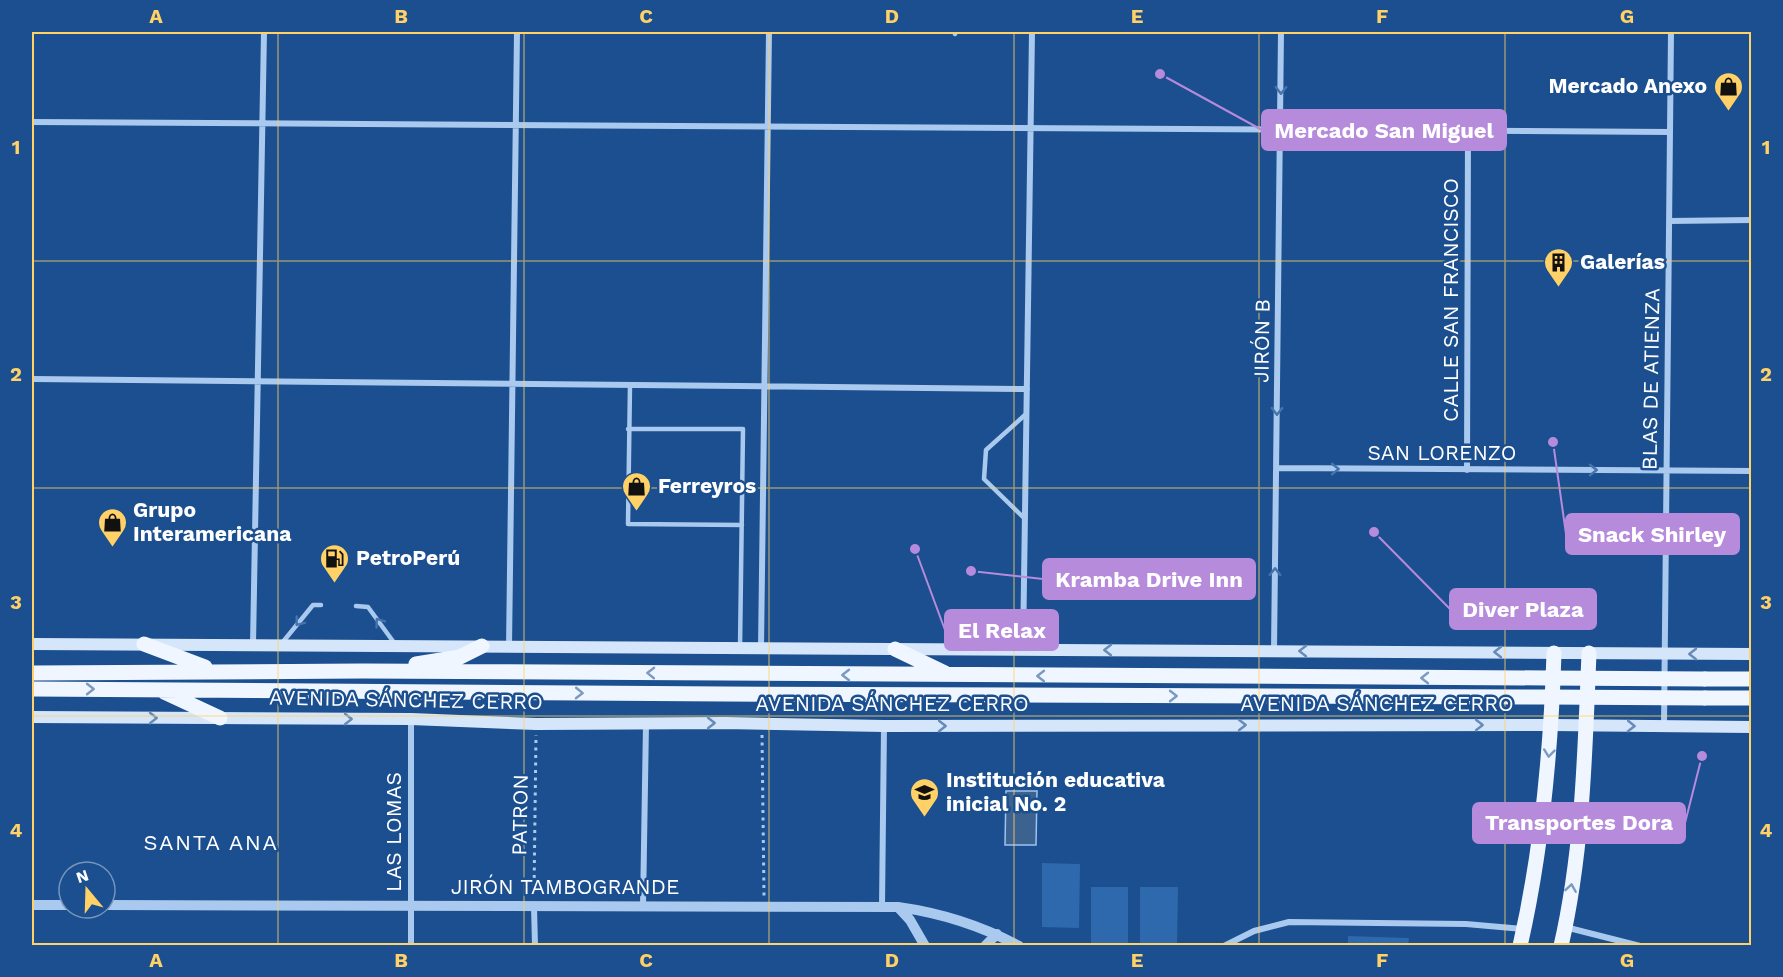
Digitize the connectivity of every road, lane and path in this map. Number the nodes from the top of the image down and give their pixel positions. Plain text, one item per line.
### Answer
1 (264, 32) edge
2 (517, 32) edge
3 (769, 32) edge
4 (1032, 32) edge
5 (1281, 32) edge
6 (1671, 32) edge
7 (32, 122) edge
8 (262, 123) junction
9 (515, 125) junction
10 (768, 127) junction
11 (1030, 128) junction
12 (1281, 130) junction
13 (1468, 131) junction
14 (1670, 132) junction
15 (1752, 220) edge
16 (1669, 221) junction
17 (32, 379) edge
18 (257, 382) junction
19 (511, 384) junction
20 (630, 385) junction
21 (765, 387) junction
22 (1027, 389) junction
23 (1026, 414) junction
24 (628, 429) junction
25 (1277, 468) junction
26 (1467, 470) junction
27 (1666, 471) junction
28 (1752, 471) edge
29 (1025, 519) junction
30 (742, 525) junction
31 (321, 605) dead end
32 (356, 606) dead end
33 (32, 644) edge
34 (144, 644) junction
35 (253, 645) junction
36 (281, 645) junction
37 (396, 646) junction
38 (482, 646) junction
39 (509, 646) junction
40 (740, 648) junction
41 (761, 648) junction
42 (895, 649) junction
43 (1023, 650) junction
44 (1274, 651) junction
45 (1554, 653) junction
46 (1589, 653) junction
47 (1664, 653) junction
48 (1752, 654) edge
49 (213, 670) junction
50 (363, 671) junction
51 (32, 673) edge
52 (951, 676) junction
53 (1752, 679) edge
54 (32, 689) edge
55 (159, 689) junction
56 (1752, 698) edge
57 (32, 717) edge
58 (220, 718) junction
59 (411, 719) junction
60 (646, 723) junction
61 (536, 724) junction
62 (762, 724) junction
63 (1552, 724) junction
64 (1586, 725) junction
65 (884, 726) junction
66 (1664, 726) junction
67 (1752, 728) edge
68 (32, 905) edge
69 (57, 905) edge
70 (117, 905) edge
71 (411, 906) junction
72 (534, 906) junction
73 (643, 906) junction
74 (764, 907) junction
75 (882, 907) junction
76 (898, 907) junction
77 (1565, 927) junction
78 (1524, 929) junction
79 (997, 934) junction
80 (411, 945) edge
81 (535, 945) edge
82 (925, 945) edge
83 (985, 945) edge
84 (1019, 945) edge
85 (1224, 945) edge
86 (1520, 945) edge
87 (1561, 945) edge
88 (1640, 945) edge

1 - 8 street
2 - 9 street
3 - 10 street
4 - 11 street
5 -> 12 street, JIRÓN B
6 - 14 street, BLAS DE ATIENZA
7 - 8 street
8 - 9 street
8 - 18 street
9 - 10 street
9 - 19 street
10 - 11 street
10 - 21 street
11 - 12 street
11 - 22 street
12 - 13 street
12 -> 25 street, JIRÓN B
13 - 14 street
13 - 26 street, CALLE SAN FRANCISCO
14 - 16 street, BLAS DE ATIENZA
15 - 16 street
16 - 27 street, BLAS DE ATIENZA
17 - 18 street
18 - 19 street
18 - 35 street
19 - 20 street
19 - 39 street
20 - 21 street
20 - 24 lane
21 - 22 street
21 - 41 street
22 - 23 street
23 - 29 street
23 - 29 lane
24 - 30 lane
24 - 30 lane
25 -> 26 street, SAN LORENZO
44 -> 25 street, JIRÓN B
26 -> 27 street, SAN LORENZO
27 - 28 street, SAN LORENZO
27 - 47 street, BLAS DE ATIENZA
29 - 43 street
30 - 40 lane
31 -> 36 lane
37 -> 32 lane
33 - 34 main road
34 - 35 main road
34 - 49 main road
35 - 36 main road
36 - 37 main road
37 - 38 main road
38 - 39 main road
38 - 50 main road
39 - 40 main road
40 - 41 main road
41 - 42 main road
42 - 43 main road
42 - 52 main road
44 -> 43 main road
45 -> 44 main road
45 - 46 main road
45 - 63 main road
46 - 47 main road
46 - 64 main road
48 -> 47 main road
47 - 66 street, BLAS DE ATIENZA
49 - 50 main road, AVENIDA SÁNCHEZ CERRO
49 - 51 main road, AVENIDA SÁNCHEZ CERRO
52 -> 50 main road, AVENIDA SÁNCHEZ CERRO
53 -> 52 main road, AVENIDA SÁNCHEZ CERRO, bridge
54 -> 55 main road, AVENIDA SÁNCHEZ CERRO
55 -> 56 main road, AVENIDA SÁNCHEZ CERRO, bridge
55 - 58 main road
57 -> 58 main road, AVENIDA SÁNCHEZ CERRO
58 -> 59 main road, AVENIDA SÁNCHEZ CERRO
59 - 61 main road, AVENIDA SÁNCHEZ CERRO
59 - 71 street, LAS LOMAS
60 - 61 main road, AVENIDA SÁNCHEZ CERRO
60 -> 62 main road, AVENIDA SÁNCHEZ CERRO
60 - 73 street
61 - 72 path, PATRON
62 - 65 main road, AVENIDA SÁNCHEZ CERRO
62 - 74 path
63 - 64 main road, AVENIDA SÁNCHEZ CERRO
65 -> 63 main road, AVENIDA SÁNCHEZ CERRO
63 -> 78 main road
64 -> 66 main road, AVENIDA SÁNCHEZ CERRO
77 -> 64 main road
65 - 75 street
66 - 67 main road, AVENIDA SÁNCHEZ CERRO
68 - 69 street
70 - 71 street, JIRÓN TAMBOGRANDE
71 - 72 street, JIRÓN TAMBOGRANDE
71 - 80 street, LAS LOMAS
72 - 73 street, JIRÓN TAMBOGRANDE
72 - 81 street
73 - 74 street, JIRÓN TAMBOGRANDE
74 - 75 street, JIRÓN TAMBOGRANDE
75 - 76 street, JIRÓN TAMBOGRANDE
76 - 79 street, JIRÓN TAMBOGRANDE
76 - 82 street
77 - 87 main road
77 - 88 street
78 - 85 street
78 - 86 main road
79 - 83 street
79 - 84 street, JIRÓN TAMBOGRANDE

